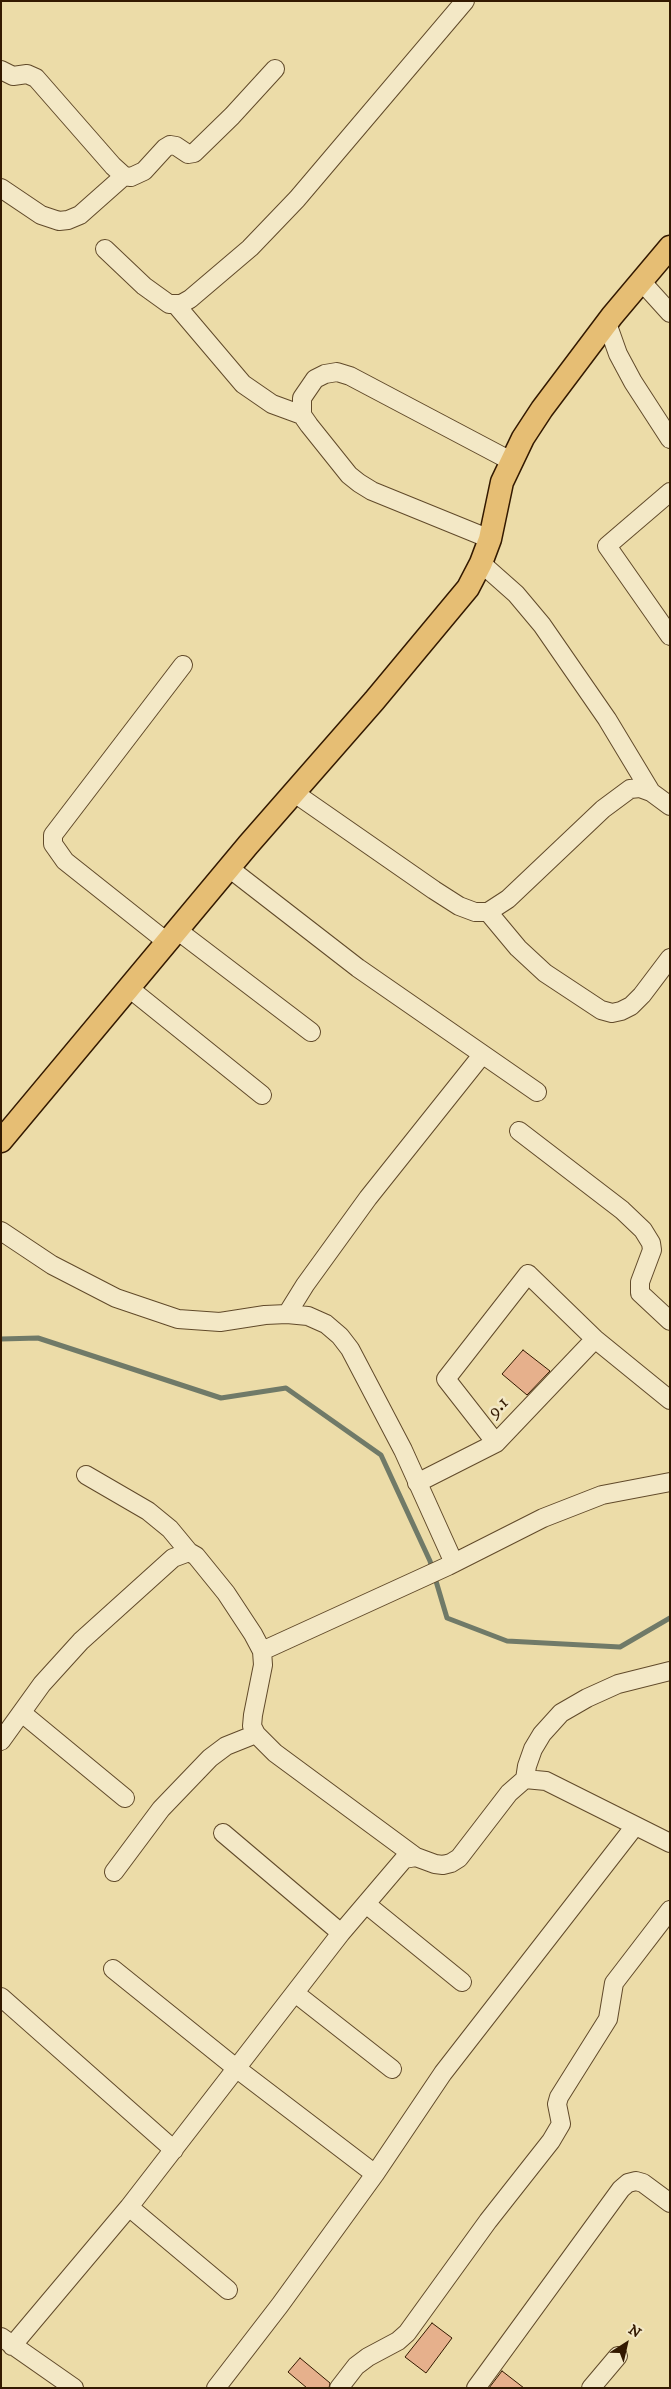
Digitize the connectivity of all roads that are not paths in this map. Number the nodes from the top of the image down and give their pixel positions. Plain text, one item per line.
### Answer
1 (465, 1) edge
2 (275, 68) dead end
3 (1, 70) edge
4 (124, 176) junction
5 (1, 188) edge
6 (670, 247) edge
7 (105, 249) dead end
8 (641, 281) junction
9 (176, 305) junction
10 (670, 313) edge
11 (606, 323) junction
12 (302, 415) junction
13 (670, 439) edge
14 (511, 461) junction
15 (670, 492) edge
16 (490, 539) junction
17 (481, 563) junction
18 (667, 626) edge
19 (183, 665) dead end
20 (293, 792) junction
21 (651, 792) junction
22 (670, 806) edge
23 (229, 868) junction
24 (488, 912) junction
25 (172, 936) junction
26 (670, 958) edge
27 (129, 988) junction
28 (311, 1032) dead end
29 (482, 1055) junction
30 (537, 1092) dead end
31 (262, 1095) dead end
32 (519, 1131) dead end
33 (1, 1141) edge
34 (1, 1231) edge
35 (287, 1314) junction
36 (670, 1321) edge
37 (595, 1339) junction
38 (670, 1400) edge
39 (496, 1443) junction
40 (86, 1475) dead end
41 (417, 1482) junction
42 (670, 1482) edge
43 (189, 1552) junction
44 (451, 1565) junction
45 (262, 1651) junction
46 (670, 1671) edge
47 (22, 1713) junction
48 (256, 1734) junction
49 (1, 1741) edge
50 (525, 1779) junction
51 (125, 1798) dead end
52 (635, 1826) junction
53 (223, 1833) dead end
54 (670, 1843) edge
55 (416, 1857) junction
56 (114, 1872) dead end
57 (366, 1904) junction
58 (670, 1910) edge
59 (341, 1933) junction
60 (113, 1970) dead end
61 (462, 1982) dead end
62 (295, 1992) junction
63 (1, 1997) edge
64 (236, 2068) junction
65 (392, 2070) dead end
66 (174, 2150) junction
67 (375, 2174) junction
68 (670, 2203) edge
69 (129, 2207) junction
70 (228, 2290) dead end
71 (7, 2342) edge
72 (618, 2356) dead end
73 (71, 2387) edge
74 (216, 2388) edge
75 (338, 2388) edge
76 (476, 2388) edge
77 (591, 2388) edge

1 - 9 street
2 - 4 street
3 - 4 street
4 - 5 street
6 - 8 main road
7 - 9 street
8 - 10 street
8 - 11 main road
9 - 12 street
11 - 13 street
11 - 14 main road
12 - 14 street
12 - 16 street
14 - 16 main road
15 - 18 street
16 - 17 main road
17 - 20 main road
17 - 21 street
19 - 25 street
20 - 23 main road
20 - 24 street
21 - 22 street
21 - 24 street
23 - 25 main road
23 - 29 street
24 - 26 street
25 - 27 main road
25 - 28 street
27 - 31 street
27 - 33 main road
29 - 30 street
29 - 35 street
32 - 36 street
34 - 35 street
35 - 41 street
37 - 38 street
37 - 39 street, 9.1
37 - 39 street
39 - 41 street, 9.1
40 - 43 street
41 - 44 street
42 - 44 street
43 - 45 street
43 - 47 street
44 - 45 street
45 - 48 street
46 - 50 street
47 - 49 street
47 - 51 street
48 - 55 street
48 - 56 street
50 - 52 street
50 - 55 street
52 - 54 street
52 - 67 street
53 - 59 street
55 - 57 street
57 - 59 street
57 - 61 street
58 - 75 street
59 - 62 street
60 - 64 street
62 - 64 street
62 - 65 street
63 - 66 street
64 - 66 street
64 - 67 street
66 - 69 street
67 - 74 street
68 - 76 street
69 - 70 street
69 - 71 street
71 - 73 street
72 - 77 street

